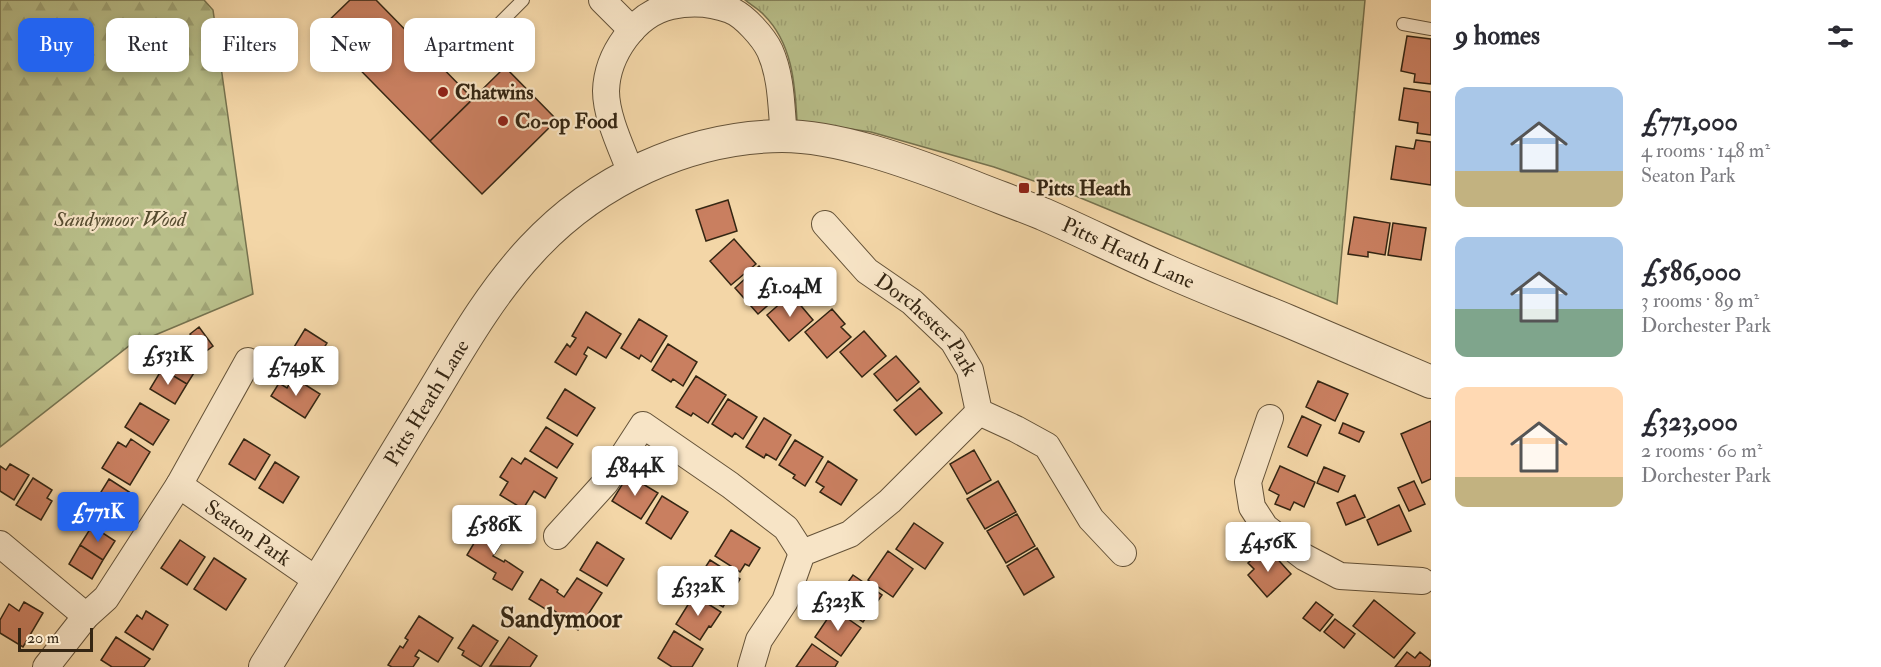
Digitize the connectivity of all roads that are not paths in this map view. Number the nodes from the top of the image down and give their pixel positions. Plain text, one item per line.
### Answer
1 (523, 0) edge
2 (602, 0) edge
3 (505, 18) edge
4 (1403, 24) dead end
5 (1431, 29) edge
6 (632, 30) junction
7 (784, 136) junction
8 (631, 173) junction
9 (825, 224) dead end
10 (248, 361) dead end
11 (1431, 382) edge
12 (979, 412) junction
13 (1270, 418) dead end
14 (179, 485) junction
15 (557, 536) dead end
16 (0, 544) edge
17 (802, 553) junction
18 (1123, 553) dead end
19 (318, 581) junction
20 (1428, 583) edge
21 (86, 616) junction
22 (46, 667) edge
23 (265, 667) edge
24 (751, 667) edge

1 - 3 lane
2 - 6 street
4 - 5 lane
6 - 7 street
6 - 8 street
7 - 8 street, Pitts Heath Lane
7 - 11 street, Pitts Heath Lane
8 - 19 street, Pitts Heath Lane
9 - 12 street, Dorchester Park
10 - 14 street
12 - 17 street
12 - 18 street
13 - 20 street
14 - 19 street, Seaton Park
14 - 21 street
15 - 17 street
16 - 21 street
17 - 24 street
19 - 23 street, Pitts Heath Lane
21 - 22 street

